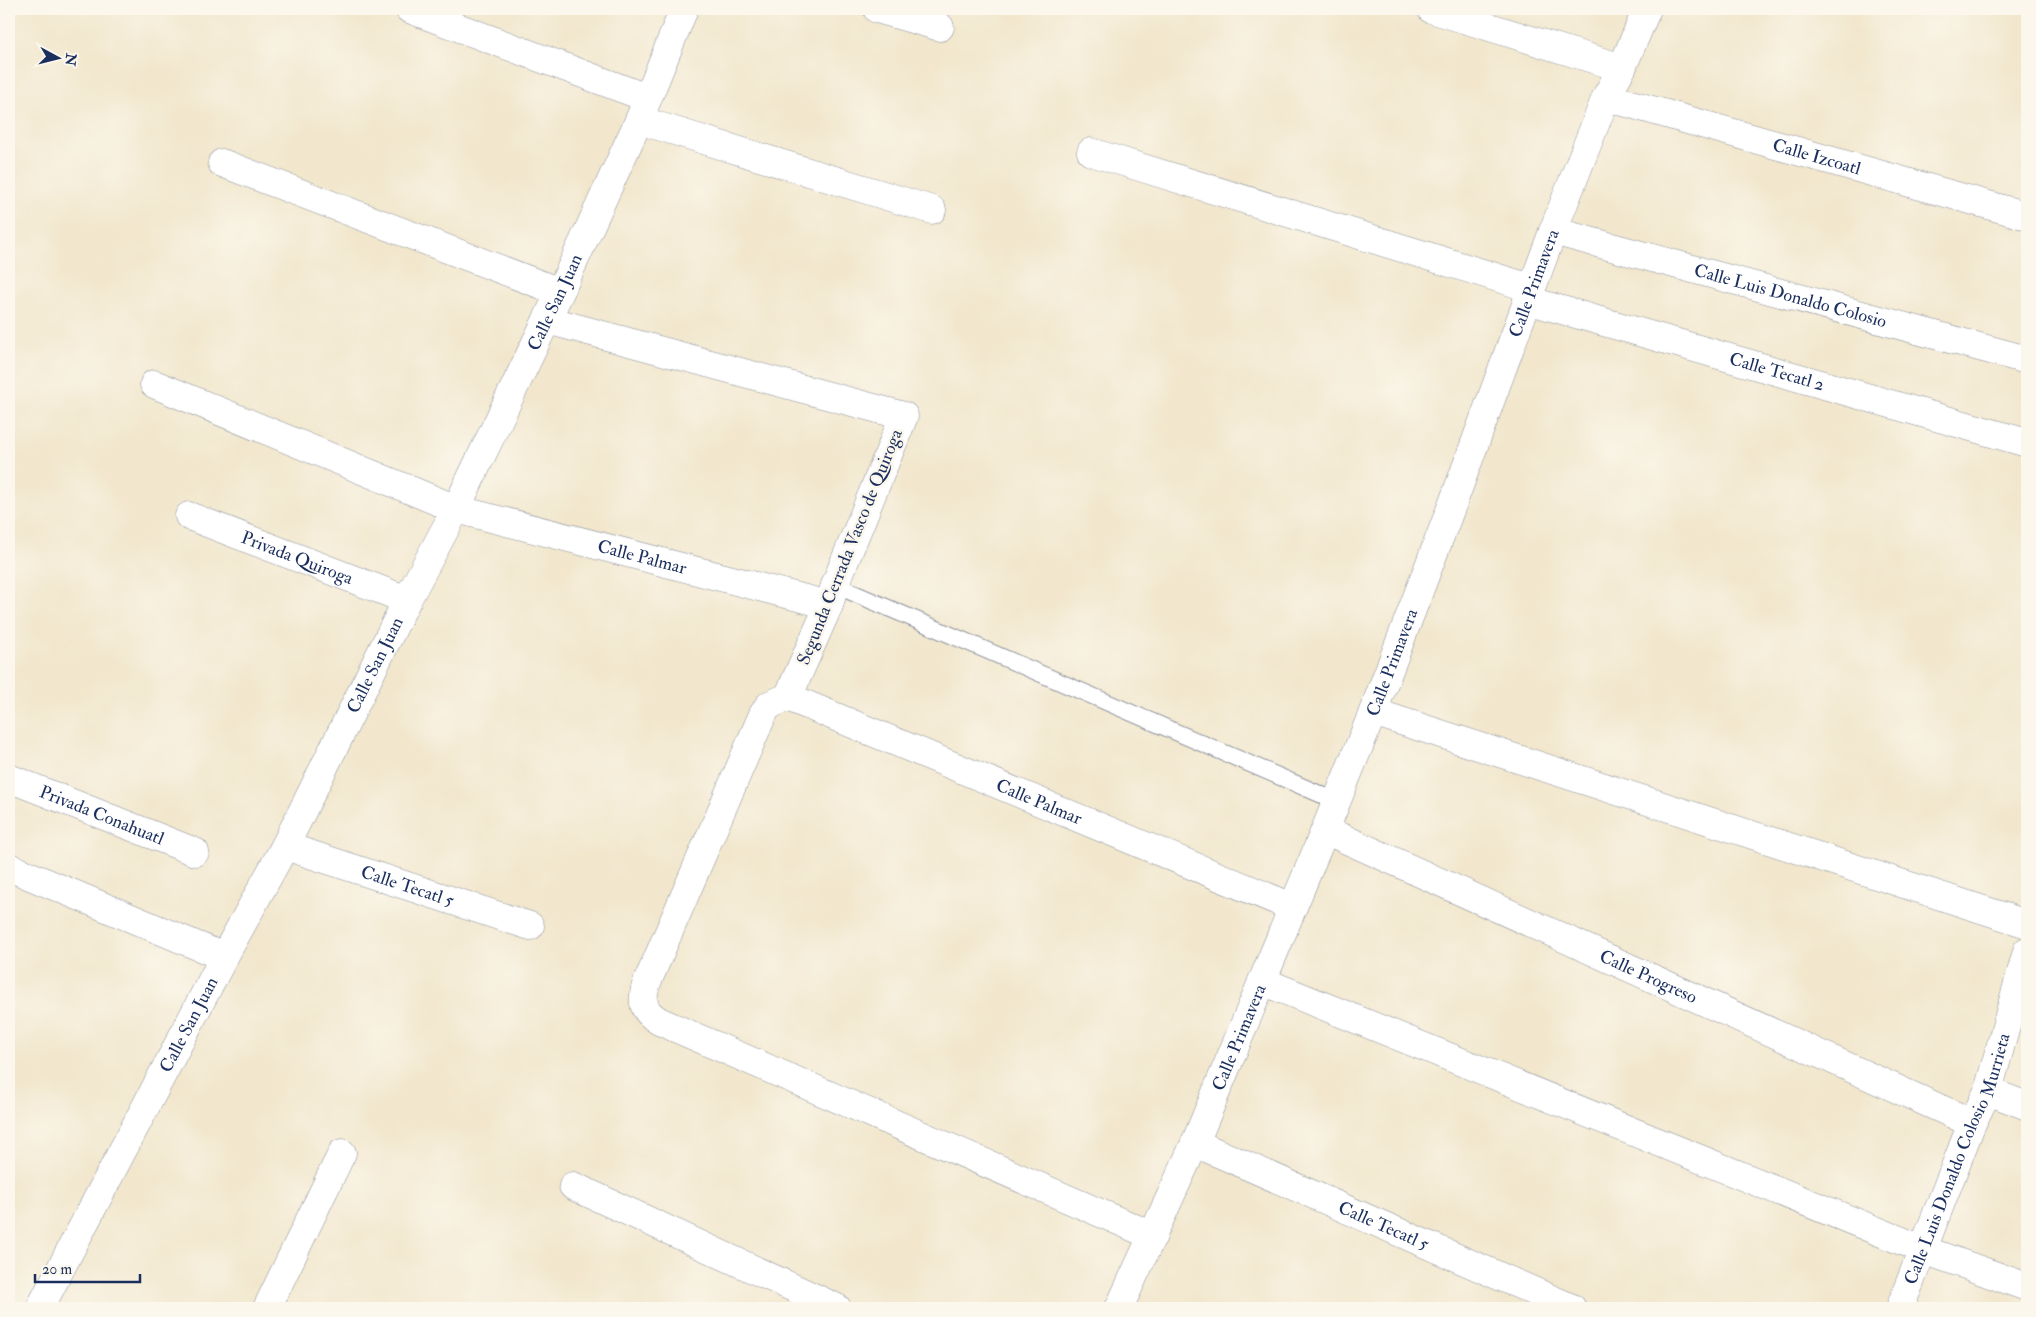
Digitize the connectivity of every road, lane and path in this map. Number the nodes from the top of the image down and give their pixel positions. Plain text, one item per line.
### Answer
1 (409, 9) edge
2 (684, 9) edge
3 (877, 9) edge
4 (1431, 9) edge
5 (1647, 9) edge
6 (940, 27) dead end
7 (1622, 68) junction
8 (1606, 97) junction
9 (643, 109) junction
10 (1091, 152) dead end
11 (222, 163) dead end
12 (932, 210) dead end
13 (2027, 216) edge
14 (1553, 231) junction
15 (560, 292) junction
16 (1529, 294) junction
17 (547, 320) junction
18 (2027, 360) edge
19 (154, 384) dead end
20 (2027, 443) edge
21 (456, 509) junction
22 (189, 516) dead end
23 (832, 595) junction
24 (407, 600) junction
25 (788, 696) junction
26 (1373, 712) junction
27 (9, 778) edge
28 (1336, 801) junction
29 (1325, 830) junction
30 (285, 846) junction
31 (196, 852) dead end
32 (9, 867) edge
33 (1292, 907) junction
34 (2027, 924) edge
35 (530, 926) dead end
36 (2027, 951) edge
37 (224, 957) junction
38 (1262, 981) junction
39 (1988, 1091) junction
40 (2027, 1106) edge
41 (1972, 1123) junction
42 (1195, 1143) junction
43 (342, 1153) dead end
44 (573, 1186) dead end
45 (1153, 1236) junction
46 (1924, 1250) junction
47 (2027, 1287) edge
48 (40, 1308) edge
49 (267, 1308) edge
50 (837, 1308) edge
51 (1119, 1308) edge
52 (1572, 1308) edge
53 (1900, 1308) edge

1 - 9 street
2 - 9 street, Calle San Juan
3 - 6 street
4 - 7 street
5 - 7 street, Calle Primavera
7 - 8 street, Calle Primavera
8 - 13 street, Calle Izcoatl
8 - 14 street, Calle Primavera
9 - 12 street
9 - 15 street, Calle San Juan
10 - 16 street, Calle Tecatl 2
11 - 15 street
14 - 16 street, Calle Primavera
14 - 18 street, Calle Luis Donaldo Colosio
15 - 17 street, Calle San Juan
16 - 20 street, Calle Tecatl 2
16 - 26 street, Calle Primavera
17 - 21 street, Calle San Juan
17 - 23 street, Segunda Cerrada Vasco de Quiroga
19 - 21 street, Calle Palmar
21 - 23 street, Calle Palmar
21 - 24 street, Calle San Juan
22 - 24 street, Privada Quiroga
23 - 25 street, Segunda Cerrada Vasco de Quiroga
23 - 28 lane
24 - 30 street, Calle San Juan
25 - 33 street, Calle Palmar
25 - 45 street
26 - 28 street, Calle Primavera
26 - 34 street
27 - 31 street, Privada Conahuatl
28 - 29 street, Calle Primavera
29 - 33 street, Calle Primavera
29 - 41 street, Calle Progreso
30 - 35 street, Calle Tecatl 5
30 - 37 street, Calle San Juan
32 - 37 street
33 - 38 street, Calle Primavera
36 - 39 street, Calle Luis Donaldo Colosio Murrieta
37 - 48 street, Calle San Juan
38 - 42 street, Calle Primavera
38 - 46 street
39 - 40 street
39 - 41 street, Calle Luis Donaldo Colosio Murrieta
41 - 46 street, Calle Luis Donaldo Colosio Murrieta
42 - 45 street, Calle Primavera
42 - 52 street, Calle Tecatl 5
43 - 49 street
44 - 50 street
45 - 51 street, Calle Primavera
46 - 47 street
46 - 53 street, Calle Luis Donaldo Colosio Murrieta

